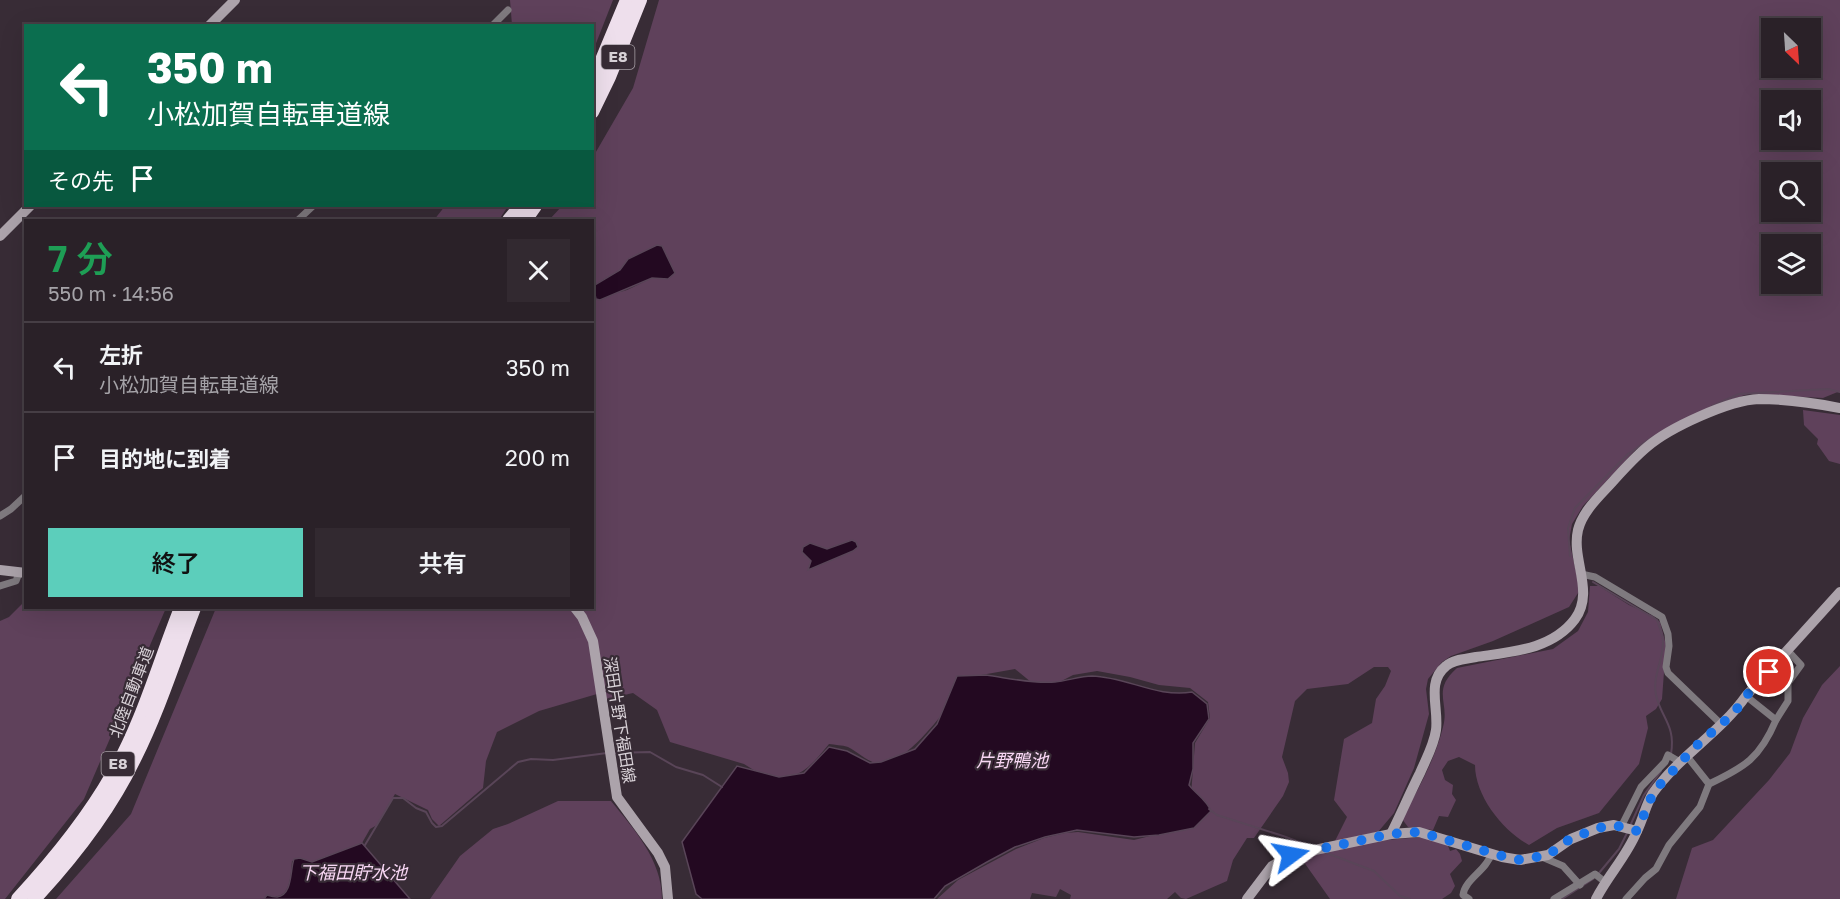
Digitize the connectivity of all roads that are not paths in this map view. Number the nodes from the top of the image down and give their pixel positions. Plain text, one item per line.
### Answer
1 (235, 0) edge
2 (627, 0) edge
3 (640, 0) edge
4 (508, 10) dead end
5 (211, 24) edge
6 (494, 24) edge
7 (594, 79) edge
8 (594, 108) edge
9 (29, 207) edge
10 (312, 207) edge
11 (519, 207) edge
12 (299, 219) edge
13 (510, 219) edge
14 (0, 236) edge
15 (1840, 408) edge
16 (24, 497) edge
17 (0, 516) edge
18 (0, 570) edge
19 (22, 573) edge
20 (1581, 574) junction
21 (0, 586) edge
22 (1840, 592) edge
23 (181, 609) edge
24 (194, 609) edge
25 (576, 609) edge
26 (1788, 651) junction
27 (1746, 696) junction
28 (1776, 720) junction
29 (1722, 724) junction
30 (1683, 758) junction
31 (1709, 784) junction
32 (1621, 827) junction
33 (1637, 831) junction
34 (1391, 834) junction
35 (1492, 853) junction
36 (1542, 857) junction
37 (1605, 882) junction
38 (1580, 885) junction
39 (1600, 897) edge
40 (18, 899) edge
41 (34, 899) edge
42 (669, 899) edge
43 (1247, 899) edge
44 (1469, 899) edge
45 (1554, 899) edge
46 (1626, 899) edge

1 - 5 main road
2 - 7 highway, E8
3 - 8 highway, E8
4 - 6 street
9 - 14 main road
10 - 12 street
11 - 13 highway
15 - 20 main road
16 - 17 street
18 - 19 main road
19 - 21 street
20 - 29 street
20 - 34 main road
22 - 26 main road
23 - 40 highway, 北陸自動車道 / E8
24 - 41 highway, 北陸自動車道 / E8
25 - 42 main road, 深田片野下福田線
26 - 27 main road
26 - 28 street
27 - 28 street
27 - 29 main road
28 - 31 street
29 - 30 main road
30 - 31 street
30 - 32 street
30 - 33 main road
31 - 46 street
32 - 33 main road
32 - 36 main road
33 - 37 main road
34 - 35 main road
34 - 43 main road
35 - 36 main road
35 - 44 street
36 - 38 street
37 - 38 street
37 - 39 main road
38 - 45 street

